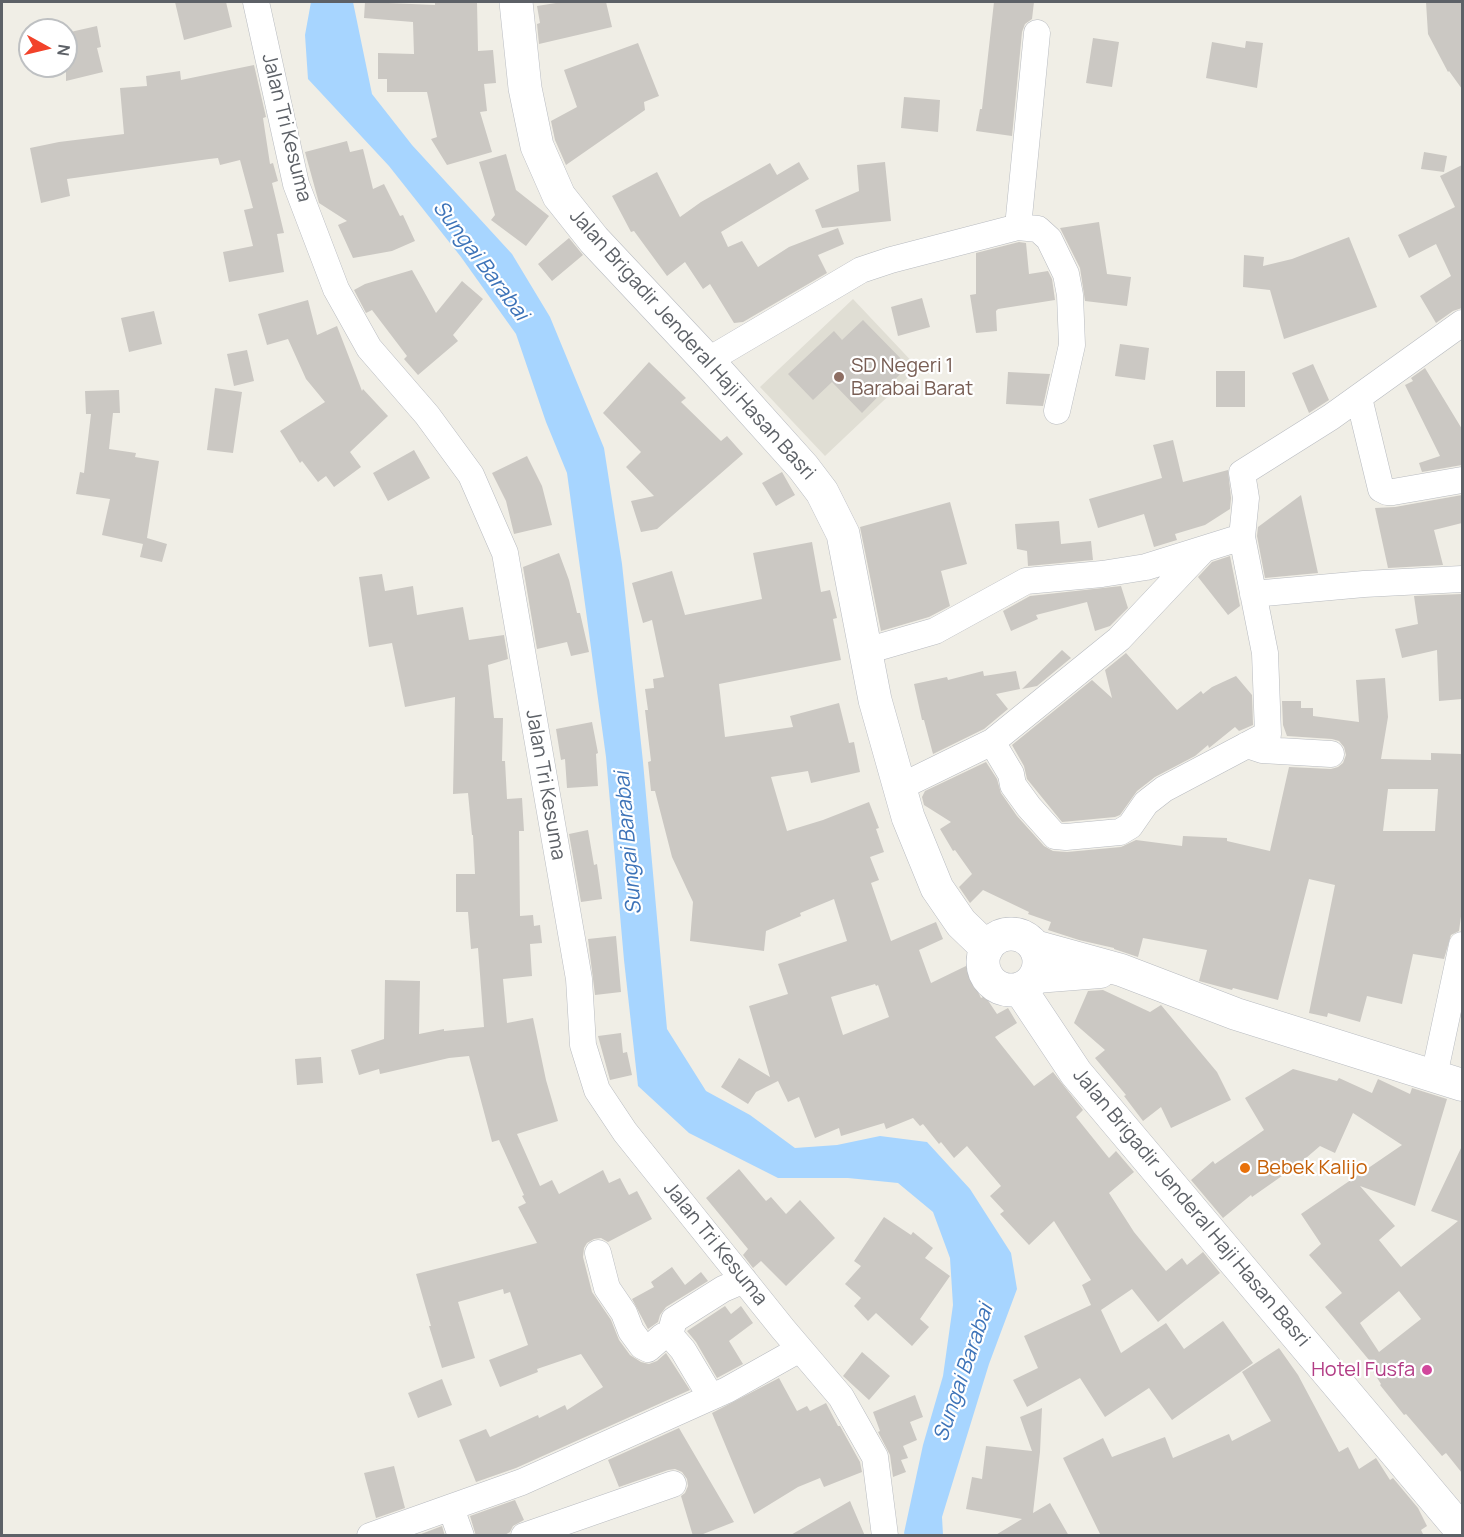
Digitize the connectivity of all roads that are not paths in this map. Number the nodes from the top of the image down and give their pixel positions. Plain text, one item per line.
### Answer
1 (256, 2) edge
2 (516, 2) edge
3 (1037, 33) dead end
4 (1018, 227) junction
5 (1462, 323) edge
6 (707, 361) junction
7 (1359, 398) junction
8 (1057, 411) dead end
9 (1462, 480) edge
10 (1242, 537) junction
11 (1205, 548) junction
12 (1462, 579) edge
13 (1253, 594) junction
14 (866, 651) junction
15 (992, 742) junction
16 (1247, 745) junction
17 (1331, 754) dead end
18 (900, 788) junction
19 (1462, 945) edge
20 (987, 948) junction
21 (1030, 971) junction
22 (1448, 1081) edge
23 (598, 1253) dead end
24 (744, 1280) junction
25 (670, 1335) junction
26 (800, 1349) junction
27 (711, 1396) junction
28 (673, 1484) dead end
29 (451, 1508) junction
30 (1462, 1531) edge
31 (369, 1536) edge
32 (461, 1536) edge
33 (524, 1536) edge
34 (885, 1536) edge

1 - 24 street, Jalan Tri Kesuma
2 - 6 main road, Jalan Brigadir Jenderal Haji Hasan Basri
3 - 4 street
4 - 6 street
4 - 8 street
5 - 7 street
6 - 14 main road, Jalan Brigadir Jenderal Haji Hasan Basri
7 - 9 street
7 - 10 street
10 - 11 street
10 - 13 street
11 - 14 street
11 - 15 street
12 - 13 street
13 - 16 street
14 - 18 main road, Jalan Brigadir Jenderal Haji Hasan Basri
15 - 16 street
15 - 18 street
16 - 17 street
18 - 20 main road, Jalan Brigadir Jenderal Haji Hasan Basri
19 - 22 street
20 - 21 main road
20 - 21 main road
21 - 22 street
21 - 30 main road, Jalan Brigadir Jenderal Haji Hasan Basri
23 - 25 street
24 - 25 street
24 - 26 street, Jalan Tri Kesuma
25 - 27 street
26 - 27 street
26 - 34 street, Jalan Tri Kesuma
27 - 29 street
28 - 33 street
29 - 31 street
29 - 32 street

